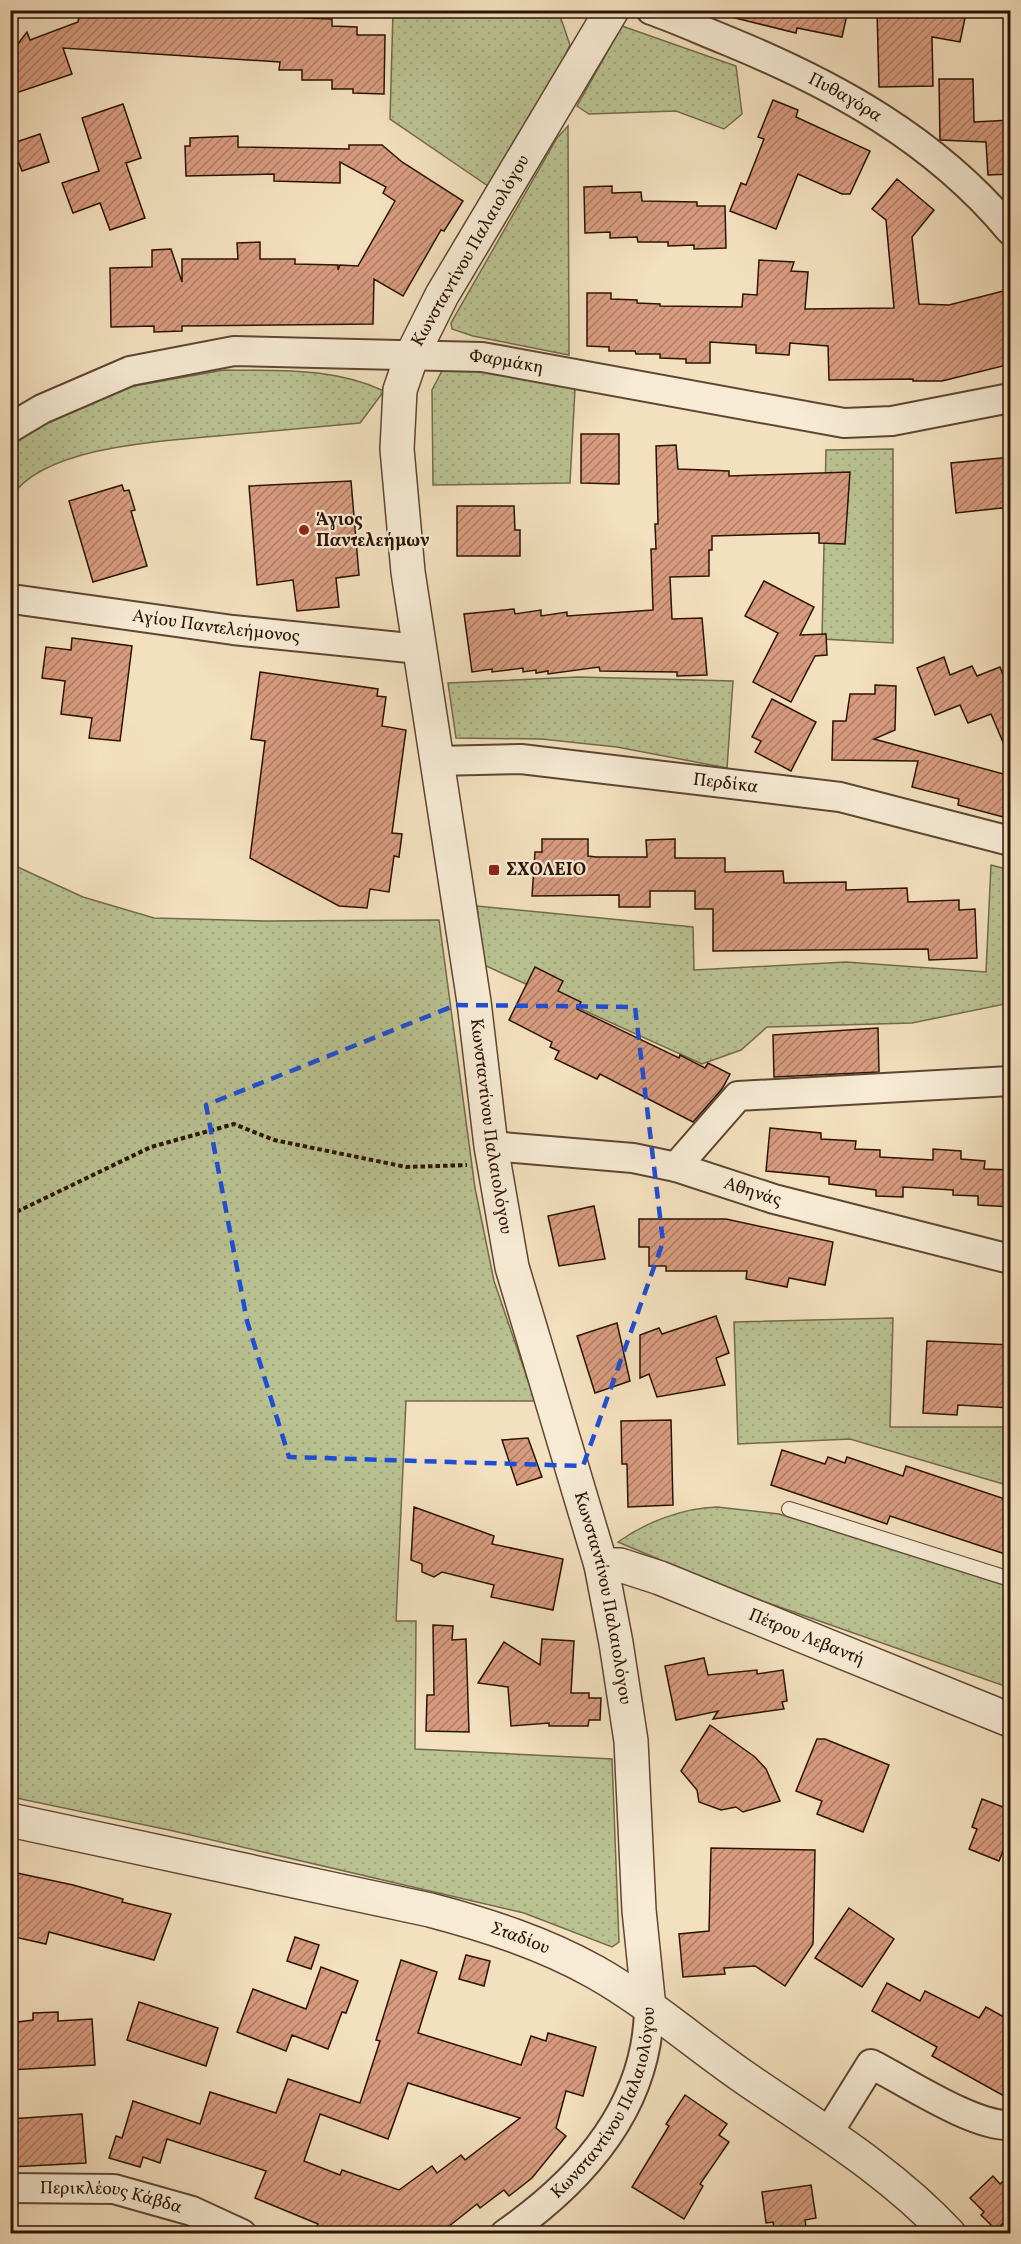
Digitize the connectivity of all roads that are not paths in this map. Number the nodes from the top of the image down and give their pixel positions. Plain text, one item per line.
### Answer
1 (612, 10) edge
2 (651, 10) edge
3 (1011, 230) edge
4 (412, 355) junction
5 (1011, 398) edge
6 (10, 428) edge
7 (12, 599) edge
8 (419, 649) junction
9 (436, 761) junction
10 (1011, 841) edge
11 (1011, 1081) edge
12 (493, 1155) junction
13 (676, 1167) junction
14 (1011, 1259) edge
15 (789, 1509) dead end
16 (601, 1565) junction
17 (1011, 1579) edge
18 (1011, 1720) edge
19 (10, 1820) edge
20 (649, 2008) junction
21 (1011, 2125) edge
22 (828, 2133) junction
23 (10, 2188) edge
24 (242, 2234) edge
25 (505, 2234) edge
26 (949, 2234) edge

1 - 4 street, Κωνσταντίνου Παλαιολόγου
2 - 3 street, Πυθαγόρα
4 - 5 street, Φαρμάκη
4 - 6 street, Φαρμάκη
4 - 8 street, Κωνσταντίνου Παλαιολόγου
7 - 8 street, Αγίου Παντελεήμονος
8 - 9 street, Κωνσταντίνου Παλαιολόγου
9 - 10 street, Περδίκα
9 - 12 street, Κωνσταντίνου Παλαιολόγου
11 - 13 street
12 - 13 street, Αθηνάς
12 - 16 street, Κωνσταντίνου Παλαιολόγου
13 - 14 street, Αθηνάς
15 - 17 lane
16 - 18 street, Πέτρου Λεβαντή
16 - 20 street, Κωνσταντίνου Παλαιολόγου
19 - 20 street, Σταδίου
20 - 22 street, Σταδίου
20 - 25 street, Κωνσταντίνου Παλαιολόγου
21 - 22 street
22 - 26 street, Σταδίου
23 - 24 street, Περικλέους Κάβδα

